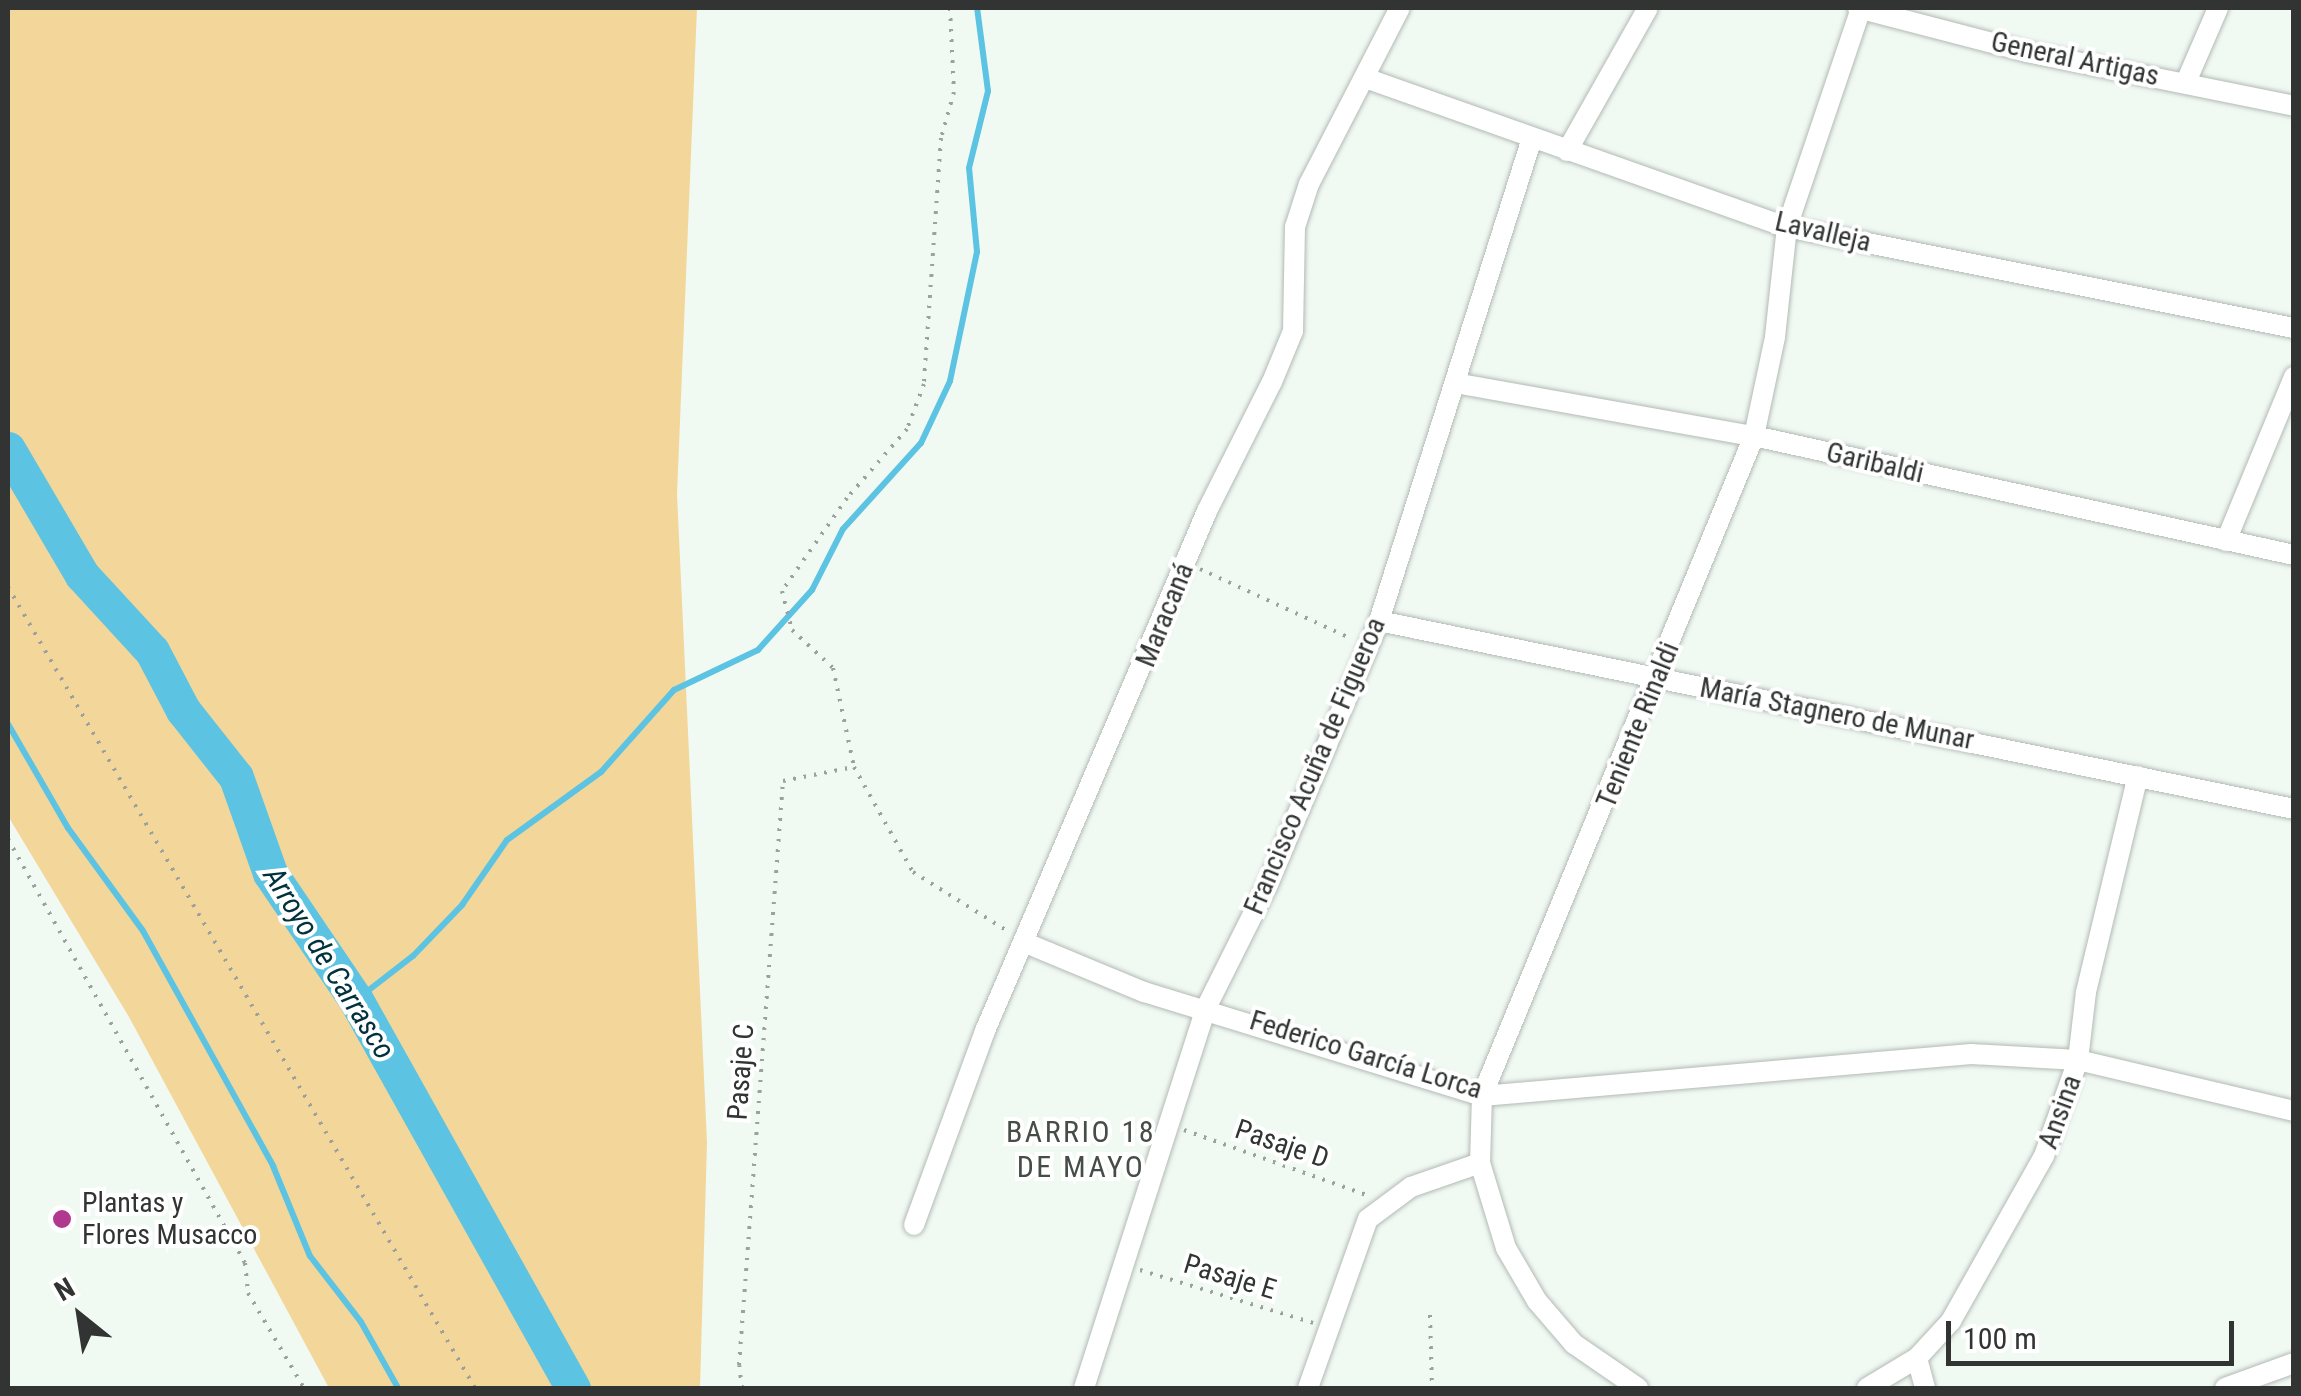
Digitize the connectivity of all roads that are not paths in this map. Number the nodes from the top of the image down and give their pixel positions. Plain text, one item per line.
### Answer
1 (1400, 8) edge
2 (1648, 8) edge
3 (1860, 8) edge
4 (2218, 8) edge
5 (1368, 79) junction
6 (2186, 82) junction
7 (2294, 106) edge
8 (1532, 138) junction
9 (1567, 150) junction
10 (1787, 227) junction
11 (2294, 328) edge
12 (2294, 377) edge
13 (1455, 383) junction
14 (1754, 436) junction
15 (2226, 542) junction
16 (2294, 554) edge
17 (1379, 621) junction
18 (1659, 678) junction
19 (2138, 776) junction
20 (2294, 809) edge
21 (1026, 942) junction
22 (1206, 1006) junction
23 (2078, 1060) junction
24 (1482, 1096) junction
25 (2294, 1112) edge
26 (1480, 1163) junction
27 (914, 1225) dead end
28 (1917, 1358) junction
29 (2294, 1364) edge
30 (1084, 1388) edge
31 (1308, 1388) edge
32 (1638, 1388) edge
33 (1867, 1388) edge
34 (1925, 1388) edge
35 (2225, 1388) edge

1 - 5 street, Maracaná
2 - 9 street
3 - 6 street, General Artigas
3 - 10 street, Teniente Rinaldi
4 - 6 street
5 - 8 street, Lavalleja
5 - 21 street, Maracaná
6 - 7 street, General Artigas
8 - 9 street, Lavalleja
8 - 13 street, Francisco Acuña de Figueroa
9 - 10 street, Lavalleja
10 - 11 street, Lavalleja
10 - 14 street, Teniente Rinaldi
12 - 15 street
13 - 14 street, Garibaldi
13 - 17 street, Francisco Acuña de Figueroa
14 - 15 street, Garibaldi
14 - 18 street, Teniente Rinaldi
15 - 16 street, Garibaldi
17 - 18 street, María Stagnero de Munar
17 - 22 street, Francisco Acuña de Figueroa
18 - 19 street, María Stagnero de Munar
18 - 24 street, Teniente Rinaldi
19 - 20 street, María Stagnero de Munar
19 - 23 street, Ansina
21 - 22 street, Federico García Lorca
21 - 27 street, Maracaná
22 - 24 street, Federico García Lorca
22 - 30 street, Francisco Acuña de Figueroa
23 - 24 street, Federico García Lorca
23 - 25 street, Federico García Lorca
23 - 28 street, Ansina
24 - 26 street, Teniente Rinaldi
26 - 31 street
26 - 32 street, Teniente Rinaldi
28 - 33 street, Ansina
28 - 34 street
29 - 35 street

